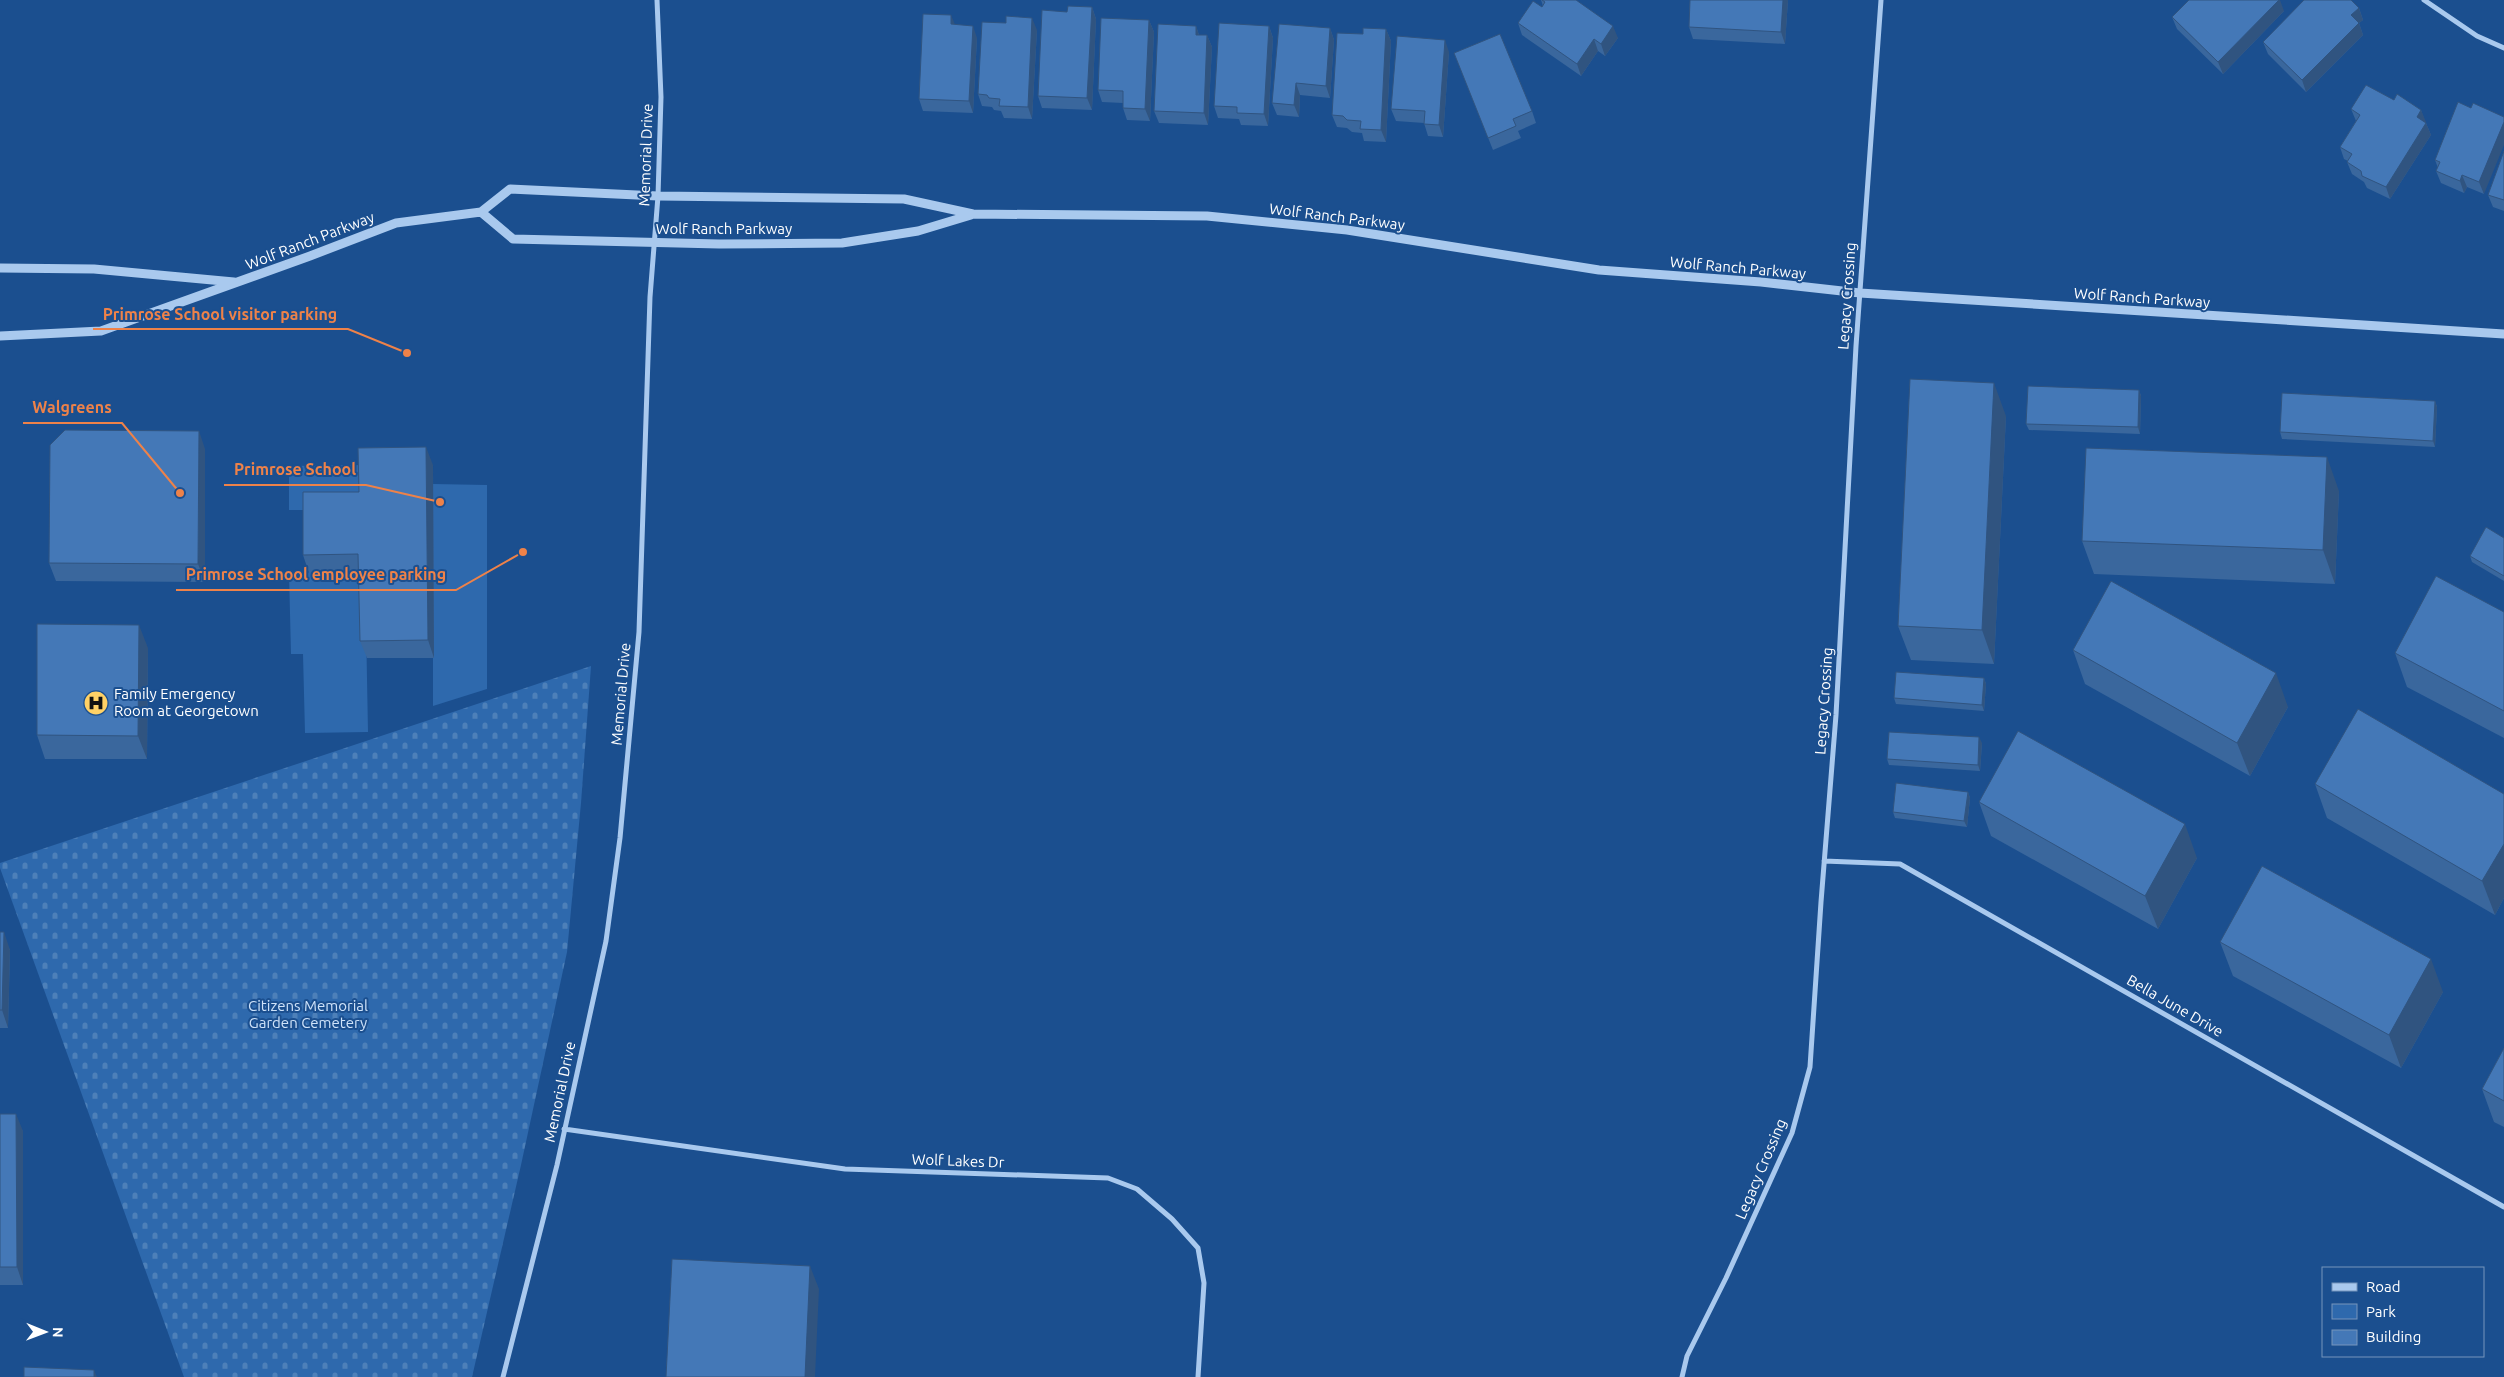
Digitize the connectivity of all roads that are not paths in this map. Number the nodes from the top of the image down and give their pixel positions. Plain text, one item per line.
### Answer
1 (657, 0) edge
2 (1881, 0) edge
3 (2424, 0) edge
4 (2504, 48) edge
5 (658, 196) junction
6 (482, 212) junction
7 (973, 214) junction
8 (654, 243) junction
9 (0, 268) edge
10 (237, 283) junction
11 (1860, 293) junction
12 (2504, 334) edge
13 (0, 336) edge
14 (1824, 861) junction
15 (564, 1129) junction
16 (2504, 1207) edge
17 (503, 1377) edge
18 (1198, 1377) edge
19 (1682, 1377) edge

1 - 5 street, Memorial Drive
2 - 11 street, Legacy Crossing
3 - 4 street
5 - 6 street, Wolf Ranch Parkway
5 - 7 street, Wolf Ranch Parkway
5 - 8 street, Memorial Drive
6 - 8 street, Wolf Ranch Parkway
6 - 10 street, Wolf Ranch Parkway
7 - 8 street, Wolf Ranch Parkway
7 - 11 street, Wolf Ranch Parkway
8 - 15 street, Memorial Drive
9 - 10 street, Wolf Ranch Parkway
10 - 13 street, Wolf Ranch Parkway
11 - 12 street, Wolf Ranch Parkway
11 - 14 street, Legacy Crossing
14 - 16 street, Bella June Drive
14 - 19 street, Legacy Crossing
15 - 17 street, Memorial Drive
15 - 18 street, Wolf Lakes Dr

